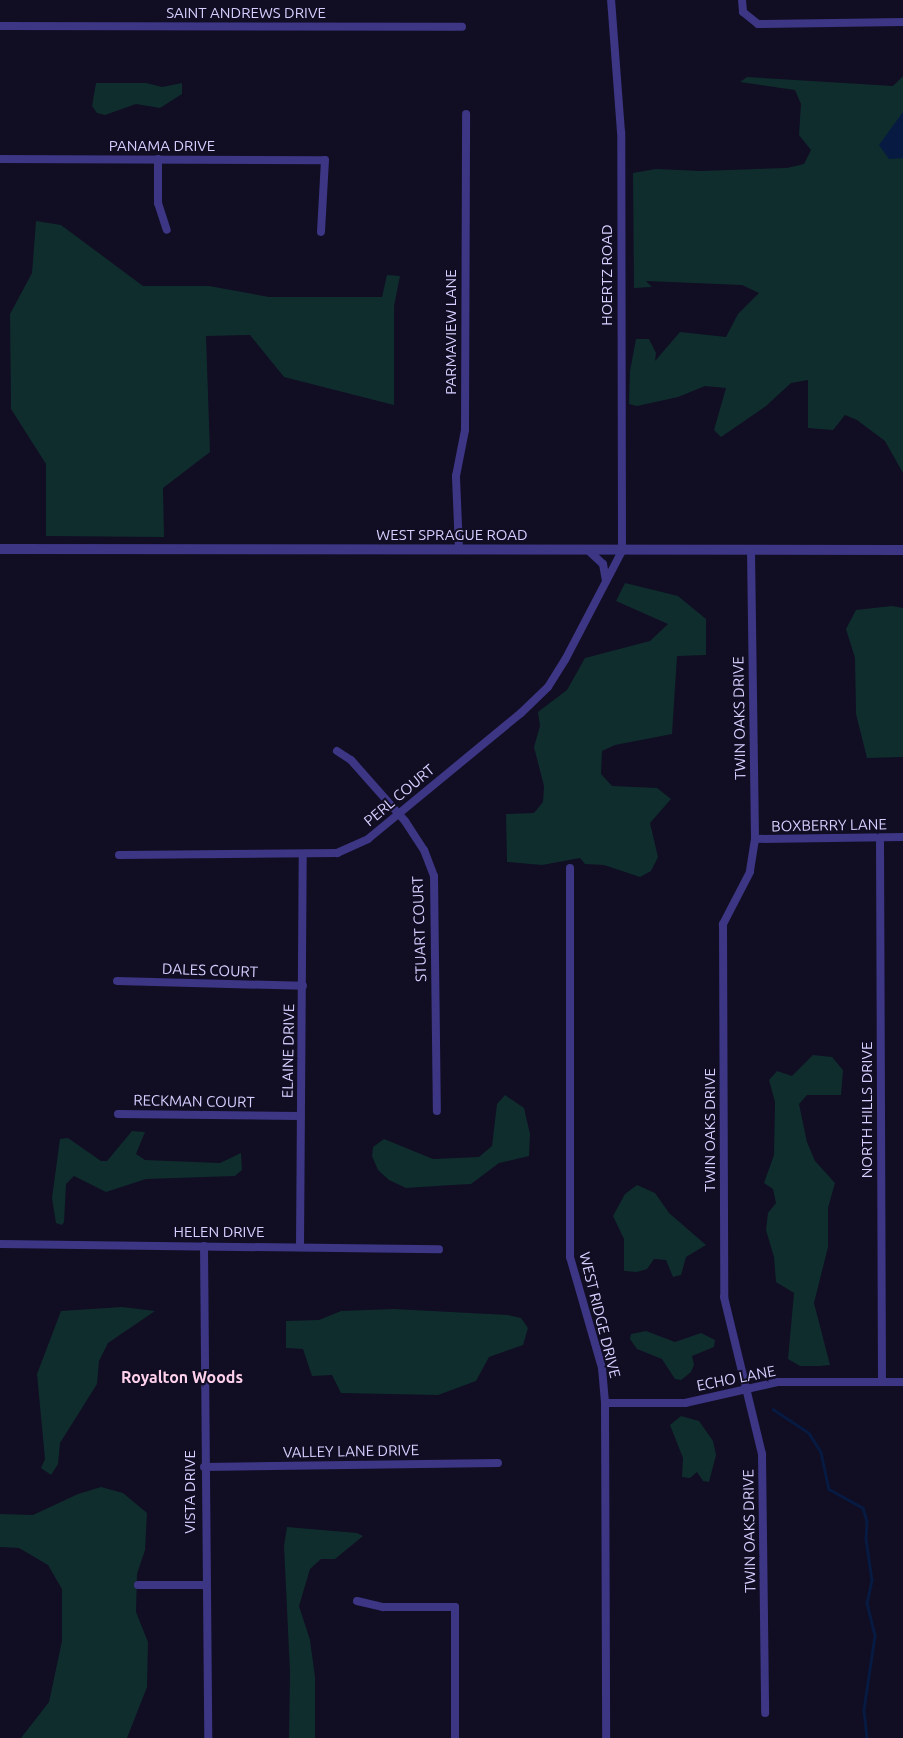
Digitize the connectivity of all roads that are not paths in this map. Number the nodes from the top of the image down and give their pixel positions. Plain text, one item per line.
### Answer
1 (611, 0) edge
2 (742, 0) edge
3 (903, 22) edge
4 (0, 26) edge
5 (462, 27) dead end
6 (466, 114) dead end
7 (0, 160) edge
8 (158, 160) junction
9 (167, 230) dead end
10 (321, 232) dead end
11 (0, 549) edge
12 (459, 550) junction
13 (903, 550) edge
14 (589, 551) junction
15 (622, 551) junction
16 (751, 551) junction
17 (606, 582) junction
18 (337, 751) dead end
19 (399, 813) junction
20 (880, 838) junction
21 (903, 838) edge
22 (755, 839) junction
23 (119, 856) dead end
24 (303, 856) junction
25 (570, 868) dead end
26 (117, 981) dead end
27 (303, 986) junction
28 (437, 1111) dead end
29 (118, 1114) dead end
30 (300, 1116) junction
31 (0, 1244) edge
32 (204, 1246) junction
33 (300, 1246) junction
34 (439, 1249) dead end
35 (882, 1382) junction
36 (903, 1382) edge
37 (746, 1387) junction
38 (605, 1403) junction
39 (498, 1463) dead end
40 (204, 1466) junction
41 (138, 1585) dead end
42 (205, 1585) junction
43 (357, 1601) dead end
44 (765, 1713) dead end
45 (208, 1738) edge
46 (455, 1738) edge
47 (606, 1738) edge

1 - 15 street, HOERTZ ROAD
2 - 3 street
4 - 5 street, SAINT ANDREWS DRIVE
6 - 12 street, PARMAVIEW LANE
7 - 8 street, PANAMA DRIVE
8 - 9 street
8 - 10 street, PANAMA DRIVE
11 - 12 street, WEST SPRAGUE ROAD
12 - 14 street, WEST SPRAGUE ROAD
13 - 16 street, WEST SPRAGUE ROAD
14 - 15 street, WEST SPRAGUE ROAD
14 - 17 street
15 - 16 street, WEST SPRAGUE ROAD
15 - 17 street, PERL COURT
16 - 22 street, TWIN OAKS DRIVE
17 - 19 street, PERL COURT
18 - 19 street, STUART COURT
19 - 24 street, PERL COURT
19 - 28 street, STUART COURT
20 - 21 street, BOXBERRY LANE
20 - 22 street, BOXBERRY LANE
20 - 35 street, NORTH HILLS DRIVE
22 - 37 street, TWIN OAKS DRIVE
23 - 24 street, PERL COURT
24 - 27 street, ELAINE DRIVE
25 - 38 street, WEST RIDGE DRIVE
26 - 27 street, DALES COURT
27 - 30 street, ELAINE DRIVE
29 - 30 street, RECKMAN COURT
30 - 33 street, ELAINE DRIVE
31 - 32 street, HELEN DRIVE
32 - 33 street, HELEN DRIVE
32 - 40 street, VISTA DRIVE
33 - 34 street, HELEN DRIVE
35 - 36 street, ECHO LANE
35 - 37 street, ECHO LANE
37 - 38 street, ECHO LANE
37 - 44 street, TWIN OAKS DRIVE
38 - 47 street, WEST RIDGE DRIVE
39 - 40 street, VALLEY LANE DRIVE
40 - 42 street, VISTA DRIVE
41 - 42 street
42 - 45 street, VISTA DRIVE
43 - 46 street

